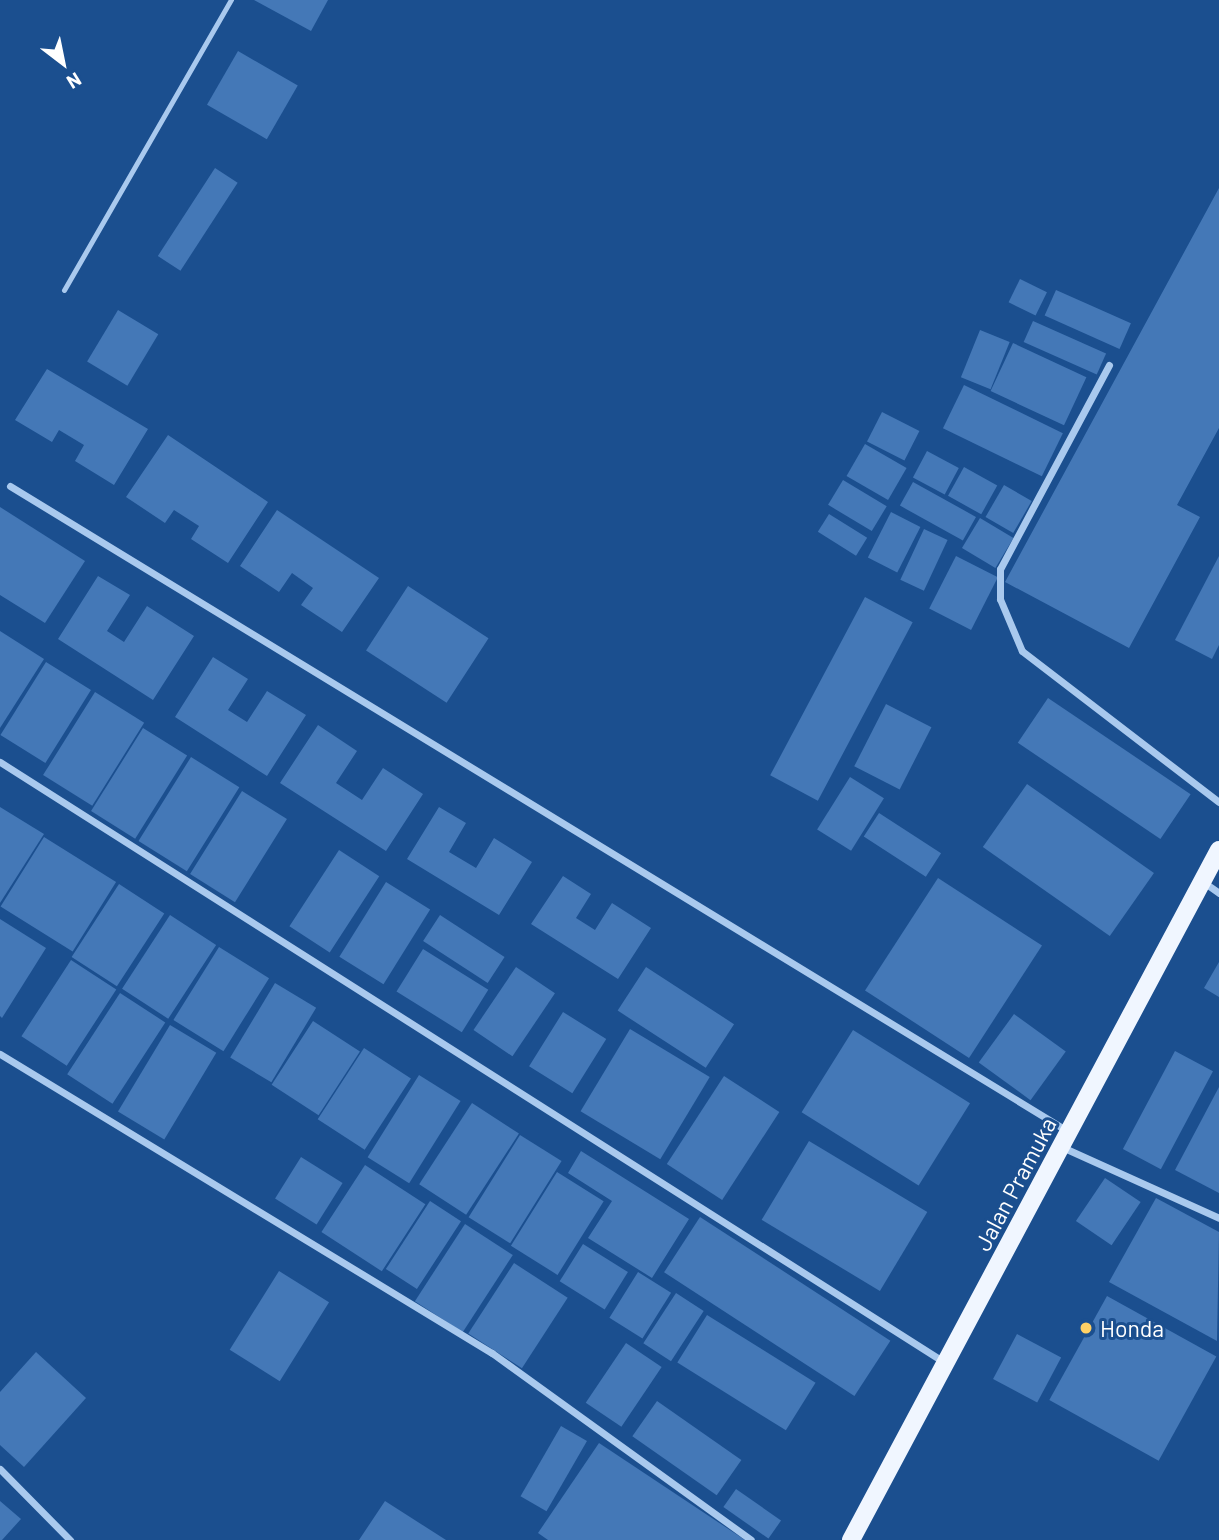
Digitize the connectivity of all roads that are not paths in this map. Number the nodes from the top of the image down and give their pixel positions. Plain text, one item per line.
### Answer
1 (231, 0) edge
2 (64, 290) dead end
3 (1109, 365) dead end
4 (10, 486) dead end
5 (0, 762) edge
6 (1219, 802) edge
7 (1219, 850) edge
8 (1201, 880) junction
9 (1219, 893) edge
10 (0, 1054) edge
11 (1066, 1140) junction
12 (1219, 1218) edge
13 (947, 1364) junction
14 (0, 1469) edge
15 (70, 1540) edge
16 (751, 1540) edge
17 (851, 1540) edge

1 - 2 lane
3 - 6 street
4 - 11 street
5 - 13 street
7 - 8 main road, Jalan Pramuka
8 - 9 street
8 - 11 main road, Jalan Pramuka
10 - 16 street
11 - 12 street
11 - 13 main road, Jalan Pramuka
13 - 17 main road, Jalan Pramuka
14 - 15 street

